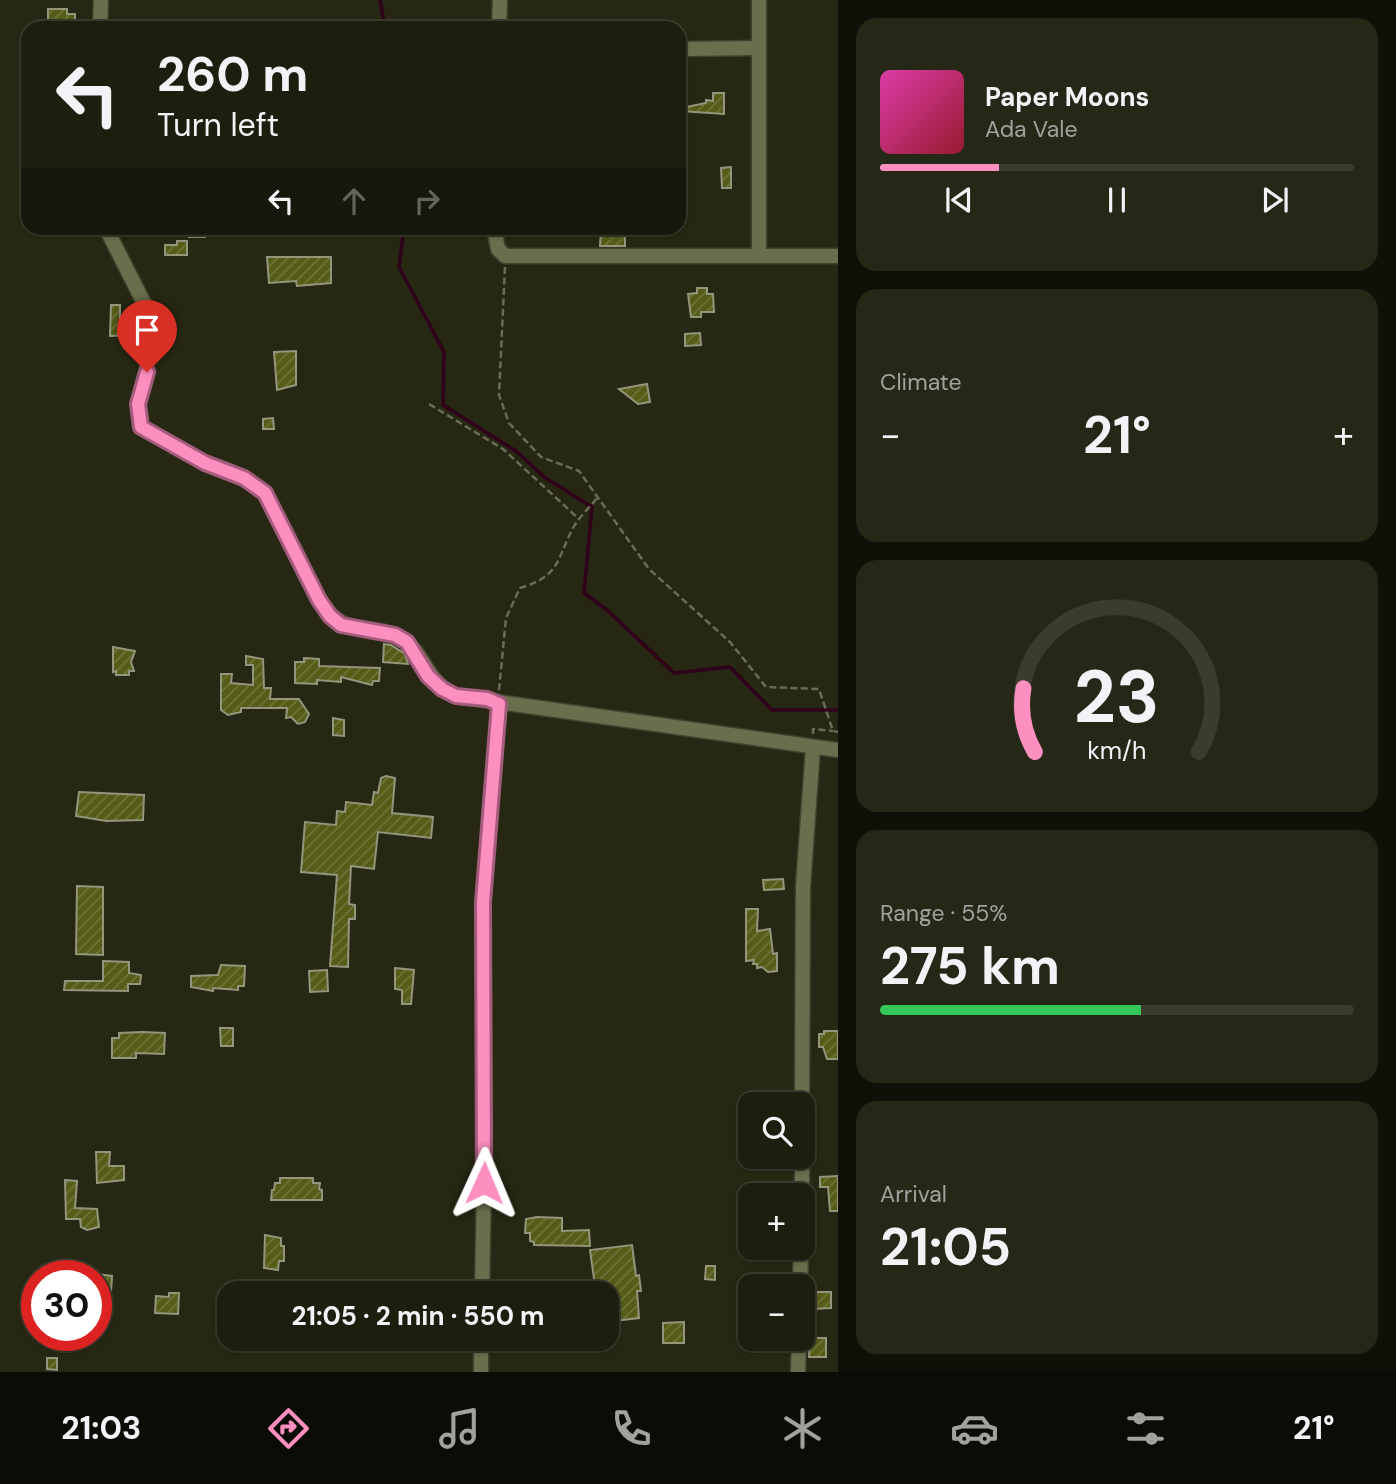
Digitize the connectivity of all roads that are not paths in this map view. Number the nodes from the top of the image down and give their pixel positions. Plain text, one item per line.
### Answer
1 (101, 0) edge
2 (500, 0) edge
3 (759, 0) edge
4 (100, 21) edge
5 (499, 21) edge
6 (686, 48) edge
7 (759, 48) junction
8 (110, 235) edge
9 (495, 235) edge
10 (760, 256) junction
11 (838, 256) edge
12 (499, 704) junction
13 (813, 747) junction
14 (838, 750) edge
15 (802, 1092) edge
16 (482, 1281) edge
17 (481, 1351) edge
18 (799, 1351) edge
19 (481, 1372) edge
20 (798, 1372) edge

1 - 4 street
2 - 5 street
3 - 7 street
6 - 7 street
7 - 10 street
8 - 12 street
9 - 10 street
10 - 11 street
12 - 13 street
12 - 16 street
13 - 14 street
13 - 15 street
17 - 19 street
18 - 20 street

